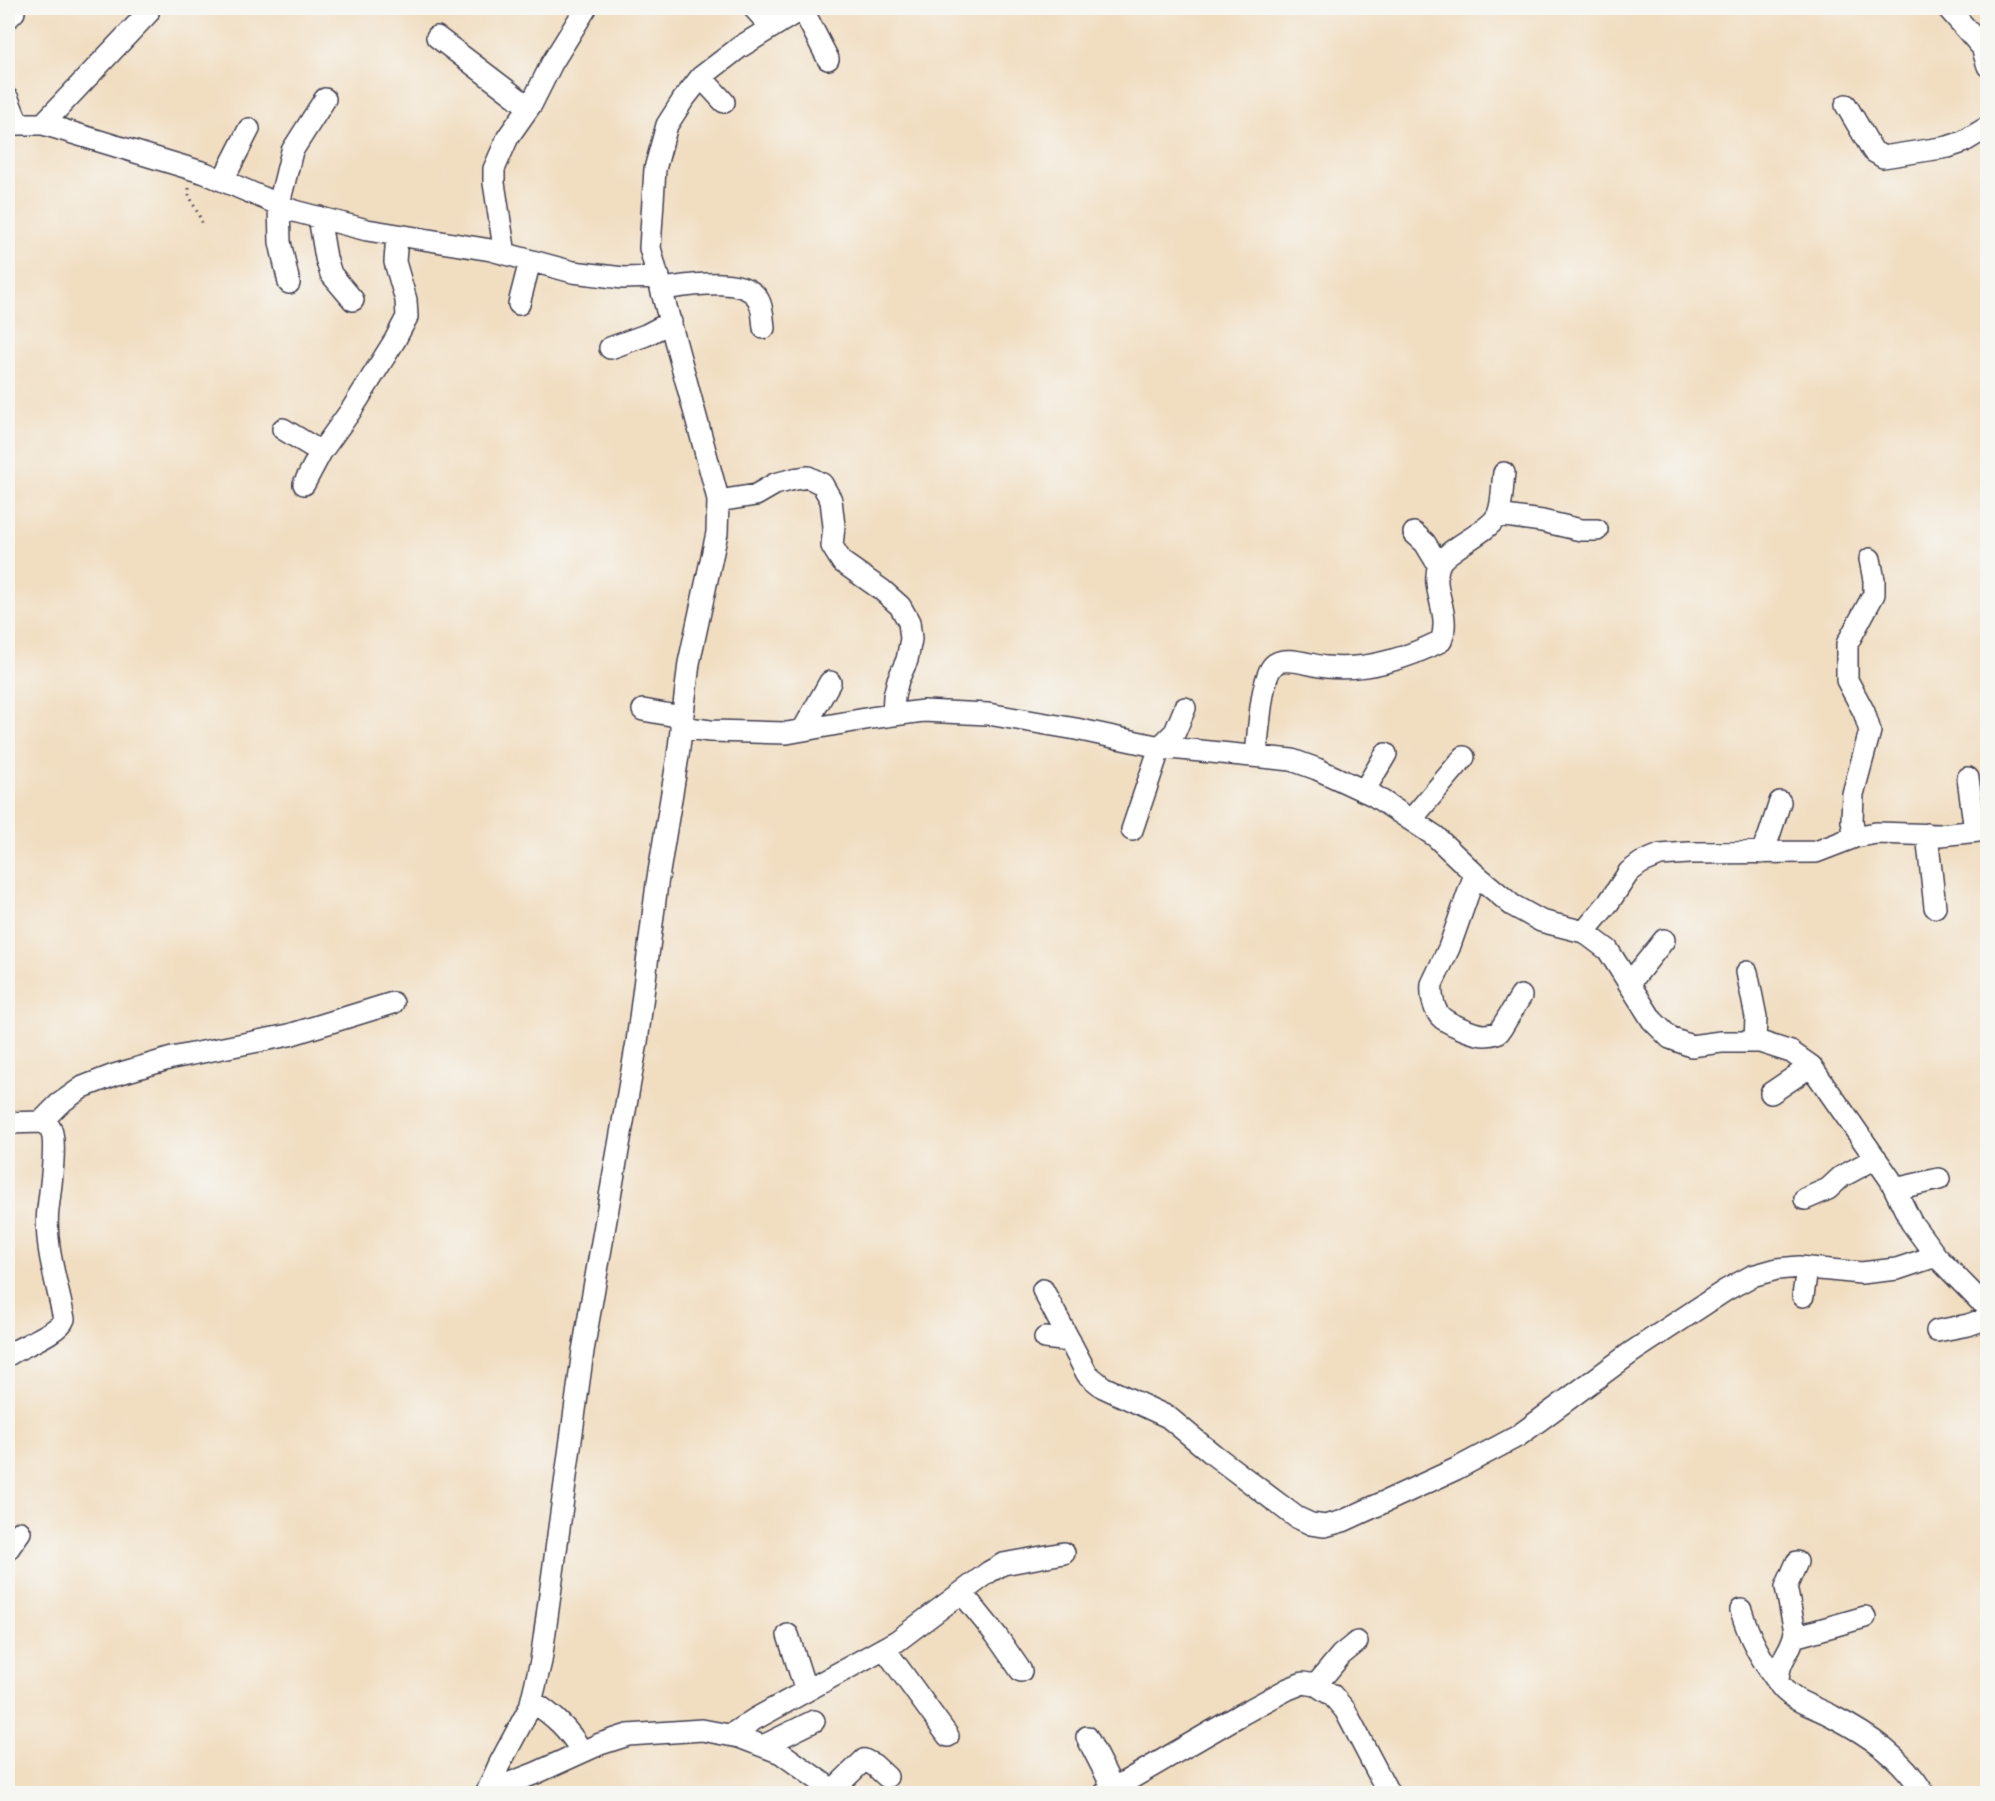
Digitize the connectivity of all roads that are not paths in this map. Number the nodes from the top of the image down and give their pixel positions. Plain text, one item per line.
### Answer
1 (586, 8) edge
2 (754, 8) edge
3 (802, 8) edge
4 (1948, 8) edge
5 (147, 13) dead end
6 (771, 27) junction
7 (437, 38) dead end
8 (828, 59) dead end
9 (1988, 66) edge
10 (701, 77) junction
11 (8, 99) edge
12 (325, 99) dead end
13 (724, 102) dead end
14 (1846, 105) dead end
15 (529, 107) junction
16 (44, 124) junction
17 (13, 126) edge
18 (1988, 127) edge
19 (249, 129) dead end
20 (223, 180) junction
21 (279, 204) junction
22 (319, 217) junction
23 (397, 235) junction
24 (505, 254) junction
25 (530, 261) junction
26 (289, 283) dead end
27 (660, 283) junction
28 (353, 300) dead end
29 (519, 304) dead end
30 (671, 322) junction
31 (764, 328) dead end
32 (610, 348) dead end
33 (283, 429) dead end
34 (321, 452) junction
35 (1504, 473) dead end
36 (304, 484) dead end
37 (717, 496) junction
38 (1498, 515) junction
39 (1597, 530) dead end
40 (1414, 533) dead end
41 (1870, 559) dead end
42 (1439, 566) junction
43 (830, 682) dead end
44 (1185, 708) dead end
45 (643, 710) dead end
46 (893, 715) junction
47 (682, 722) junction
48 (803, 730) junction
49 (1160, 747) junction
50 (1386, 754) dead end
51 (1256, 756) junction
52 (1464, 757) dead end
53 (1968, 778) dead end
54 (1365, 791) junction
55 (1780, 802) dead end
56 (1411, 820) junction
57 (1132, 830) dead end
58 (1981, 830) edge
59 (1928, 834) junction
60 (1855, 837) junction
61 (1761, 853) junction
62 (1475, 874) junction
63 (1935, 907) dead end
64 (1584, 932) junction
65 (1664, 940) dead end
66 (1747, 972) dead end
67 (1629, 984) junction
68 (1521, 996) dead end
69 (393, 1003) dead end
70 (1755, 1042) junction
71 (1811, 1066) junction
72 (1771, 1093) dead end
73 (41, 1122) junction
74 (8, 1123) edge
75 (1876, 1158) junction
76 (1939, 1179) dead end
77 (1895, 1189) junction
78 (1805, 1199) dead end
79 (1936, 1256) junction
80 (1807, 1268) junction
81 (1043, 1290) dead end
82 (1803, 1296) dead end
83 (1988, 1309) edge
84 (1988, 1318) edge
85 (1937, 1331) dead end
86 (1045, 1338) dead end
87 (1070, 1341) junction
88 (8, 1355) edge
89 (20, 1532) dead end
90 (8, 1549) edge
91 (1064, 1553) dead end
92 (1797, 1562) dead end
93 (962, 1593) junction
94 (1741, 1610) dead end
95 (1865, 1617) dead end
96 (788, 1635) dead end
97 (1794, 1637) junction
98 (1357, 1642) dead end
99 (884, 1648) junction
100 (1021, 1671) dead end
101 (1778, 1682) junction
102 (1316, 1685) junction
103 (806, 1691) junction
104 (532, 1701) junction
105 (813, 1721) dead end
106 (730, 1736) junction
107 (948, 1736) dead end
108 (1087, 1737) dead end
109 (763, 1746) junction
110 (582, 1752) junction
111 (887, 1777) dead end
112 (836, 1792) edge
113 (1111, 1792) edge
114 (486, 1793) edge
115 (1389, 1794) edge
116 (1924, 1794) edge

1 - 15 street
2 - 6 street
3 - 6 street
3 - 8 street
4 - 9 street
5 - 16 street
6 - 10 street
7 - 15 street
10 - 13 street
10 - 27 street
11 - 17 street
12 - 21 street
14 - 18 street
15 - 24 street
16 - 17 street
16 - 20 street
19 - 20 street
20 - 21 street
21 - 22 street
21 - 26 street
22 - 23 street
22 - 28 street
23 - 24 street
23 - 34 street
24 - 25 street
25 - 27 street
25 - 29 street
27 - 30 street
27 - 31 street
30 - 32 street
30 - 37 street
33 - 34 street
34 - 36 street
35 - 38 street
37 - 46 street
37 - 47 street
38 - 39 street
38 - 42 street
40 - 42 street
41 - 60 street
42 - 51 street
43 - 48 street
44 - 49 street
45 - 47 street
46 - 48 street
46 - 49 street
47 - 48 street
47 - 104 street
49 - 51 street
49 - 57 street
50 - 54 street
51 - 54 street
52 - 56 street
53 - 58 street
54 - 56 street
55 - 61 street
56 - 62 street
58 - 59 street
59 - 60 street
59 - 63 street
60 - 61 street
61 - 64 street
62 - 64 street
62 - 68 street
64 - 67 street
65 - 67 street
66 - 70 street
67 - 70 street
69 - 73 street
70 - 71 street
71 - 72 street
71 - 75 street
73 - 74 street
73 - 88 street
75 - 77 street
75 - 78 street
76 - 77 street
77 - 79 street
79 - 80 street
79 - 83 street
80 - 82 street
80 - 87 street
81 - 87 street
84 - 85 street
86 - 87 street
89 - 90 street
91 - 93 street
92 - 97 street
93 - 99 street
93 - 100 street
94 - 101 street
95 - 97 street
96 - 103 street
97 - 101 street
98 - 102 street
99 - 103 street
99 - 107 street
101 - 116 street
102 - 113 street
102 - 115 street
103 - 106 street
104 - 110 street
104 - 114 street
105 - 109 street
106 - 109 street
106 - 110 street
108 - 113 street
109 - 112 street
110 - 114 street
111 - 112 street

